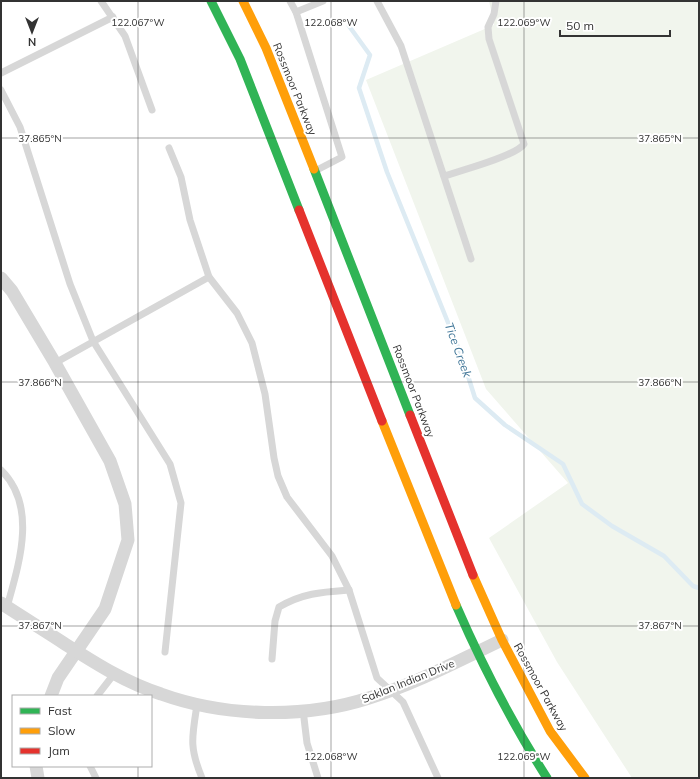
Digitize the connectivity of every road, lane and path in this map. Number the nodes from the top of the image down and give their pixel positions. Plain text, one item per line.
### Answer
1 (101, 1) edge
2 (211, 1) edge
3 (243, 1) edge
4 (290, 1) edge
5 (324, 1) edge
6 (378, 1) edge
7 (496, 1) edge
8 (296, 12) junction
9 (112, 17) junction
10 (1, 73) edge
11 (1, 90) edge
12 (152, 110) dead end
13 (169, 148) dead end
14 (315, 172) junction
15 (444, 176) junction
16 (471, 260) dead end
17 (209, 276) junction
18 (1, 278) edge
19 (93, 341) junction
20 (54, 363) junction
21 (1, 470) edge
22 (349, 590) junction
23 (4, 605) edge
24 (502, 640) junction
25 (77, 651) junction
26 (165, 652) dead end
27 (476, 652) junction
28 (272, 659) dead end
29 (114, 674) junction
30 (390, 690) junction
31 (51, 695) edge
32 (98, 695) edge
33 (197, 705) junction
34 (302, 710) junction
35 (36, 767) edge
36 (90, 767) edge
37 (38, 778) edge
38 (96, 778) edge
39 (202, 778) edge
40 (318, 778) edge
41 (438, 778) edge
42 (547, 778) edge
43 (585, 778) edge

1 - 9 lane
2 - 27 street
3 - 14 street, Rossmoor Parkway
4 - 8 lane
5 - 8 lane
6 - 15 lane
7 - 15 lane
8 - 14 lane
9 - 10 lane
9 - 12 lane
11 - 19 lane
13 - 17 lane
14 - 24 street, Rossmoor Parkway
15 - 16 lane
17 - 19 lane
17 - 22 lane
18 - 20 street
19 - 20 lane
19 - 26 lane
20 - 25 street
21 - 23 lane
22 - 28 lane
22 - 30 lane
23 - 25 street, Saklan Indian Drive
24 - 27 street, Saklan Indian Drive
24 - 43 street, Rossmoor Parkway
25 - 29 street, Saklan Indian Drive
25 - 31 street
27 - 30 street, Saklan Indian Drive
27 - 42 street
29 - 32 lane
29 - 33 street, Saklan Indian Drive
30 - 34 street, Saklan Indian Drive
30 - 41 lane
33 - 34 street, Saklan Indian Drive
33 - 39 lane
34 - 40 lane
35 - 37 street
36 - 38 lane

